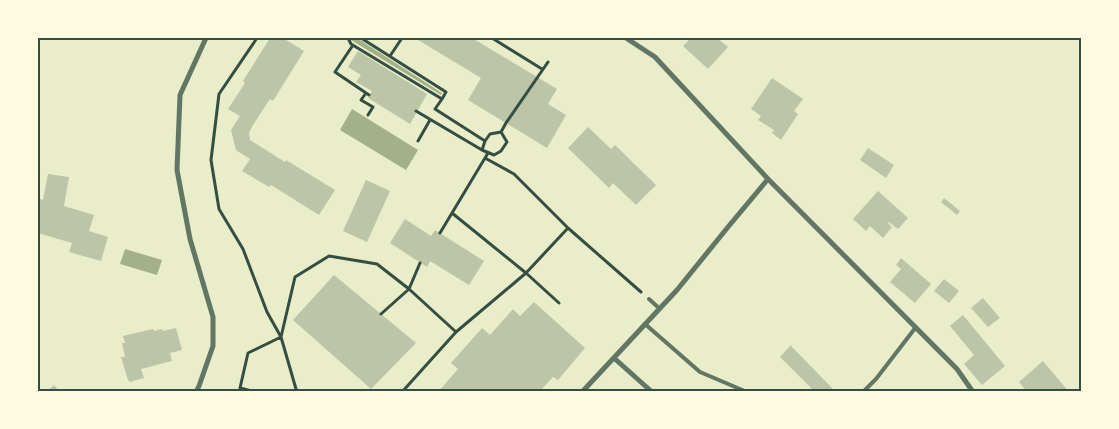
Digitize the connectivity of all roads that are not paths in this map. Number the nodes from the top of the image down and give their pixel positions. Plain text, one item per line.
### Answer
1 (206, 38) edge
2 (626, 38) edge
3 (768, 179) junction
4 (649, 299) road end
5 (660, 309) junction
6 (646, 324) junction
7 (916, 327) junction
8 (614, 358) junction
9 (196, 392) edge
10 (582, 392) edge
11 (652, 392) edge
12 (747, 392) edge
13 (863, 392) edge
14 (973, 392) edge

1 - 9 street
2 - 3 street
3 - 5 street
3 - 7 street
4 - 5 lane
5 - 6 street
6 - 8 street
6 - 12 lane
7 - 13 lane
7 - 14 street
8 - 10 street
8 - 11 street

